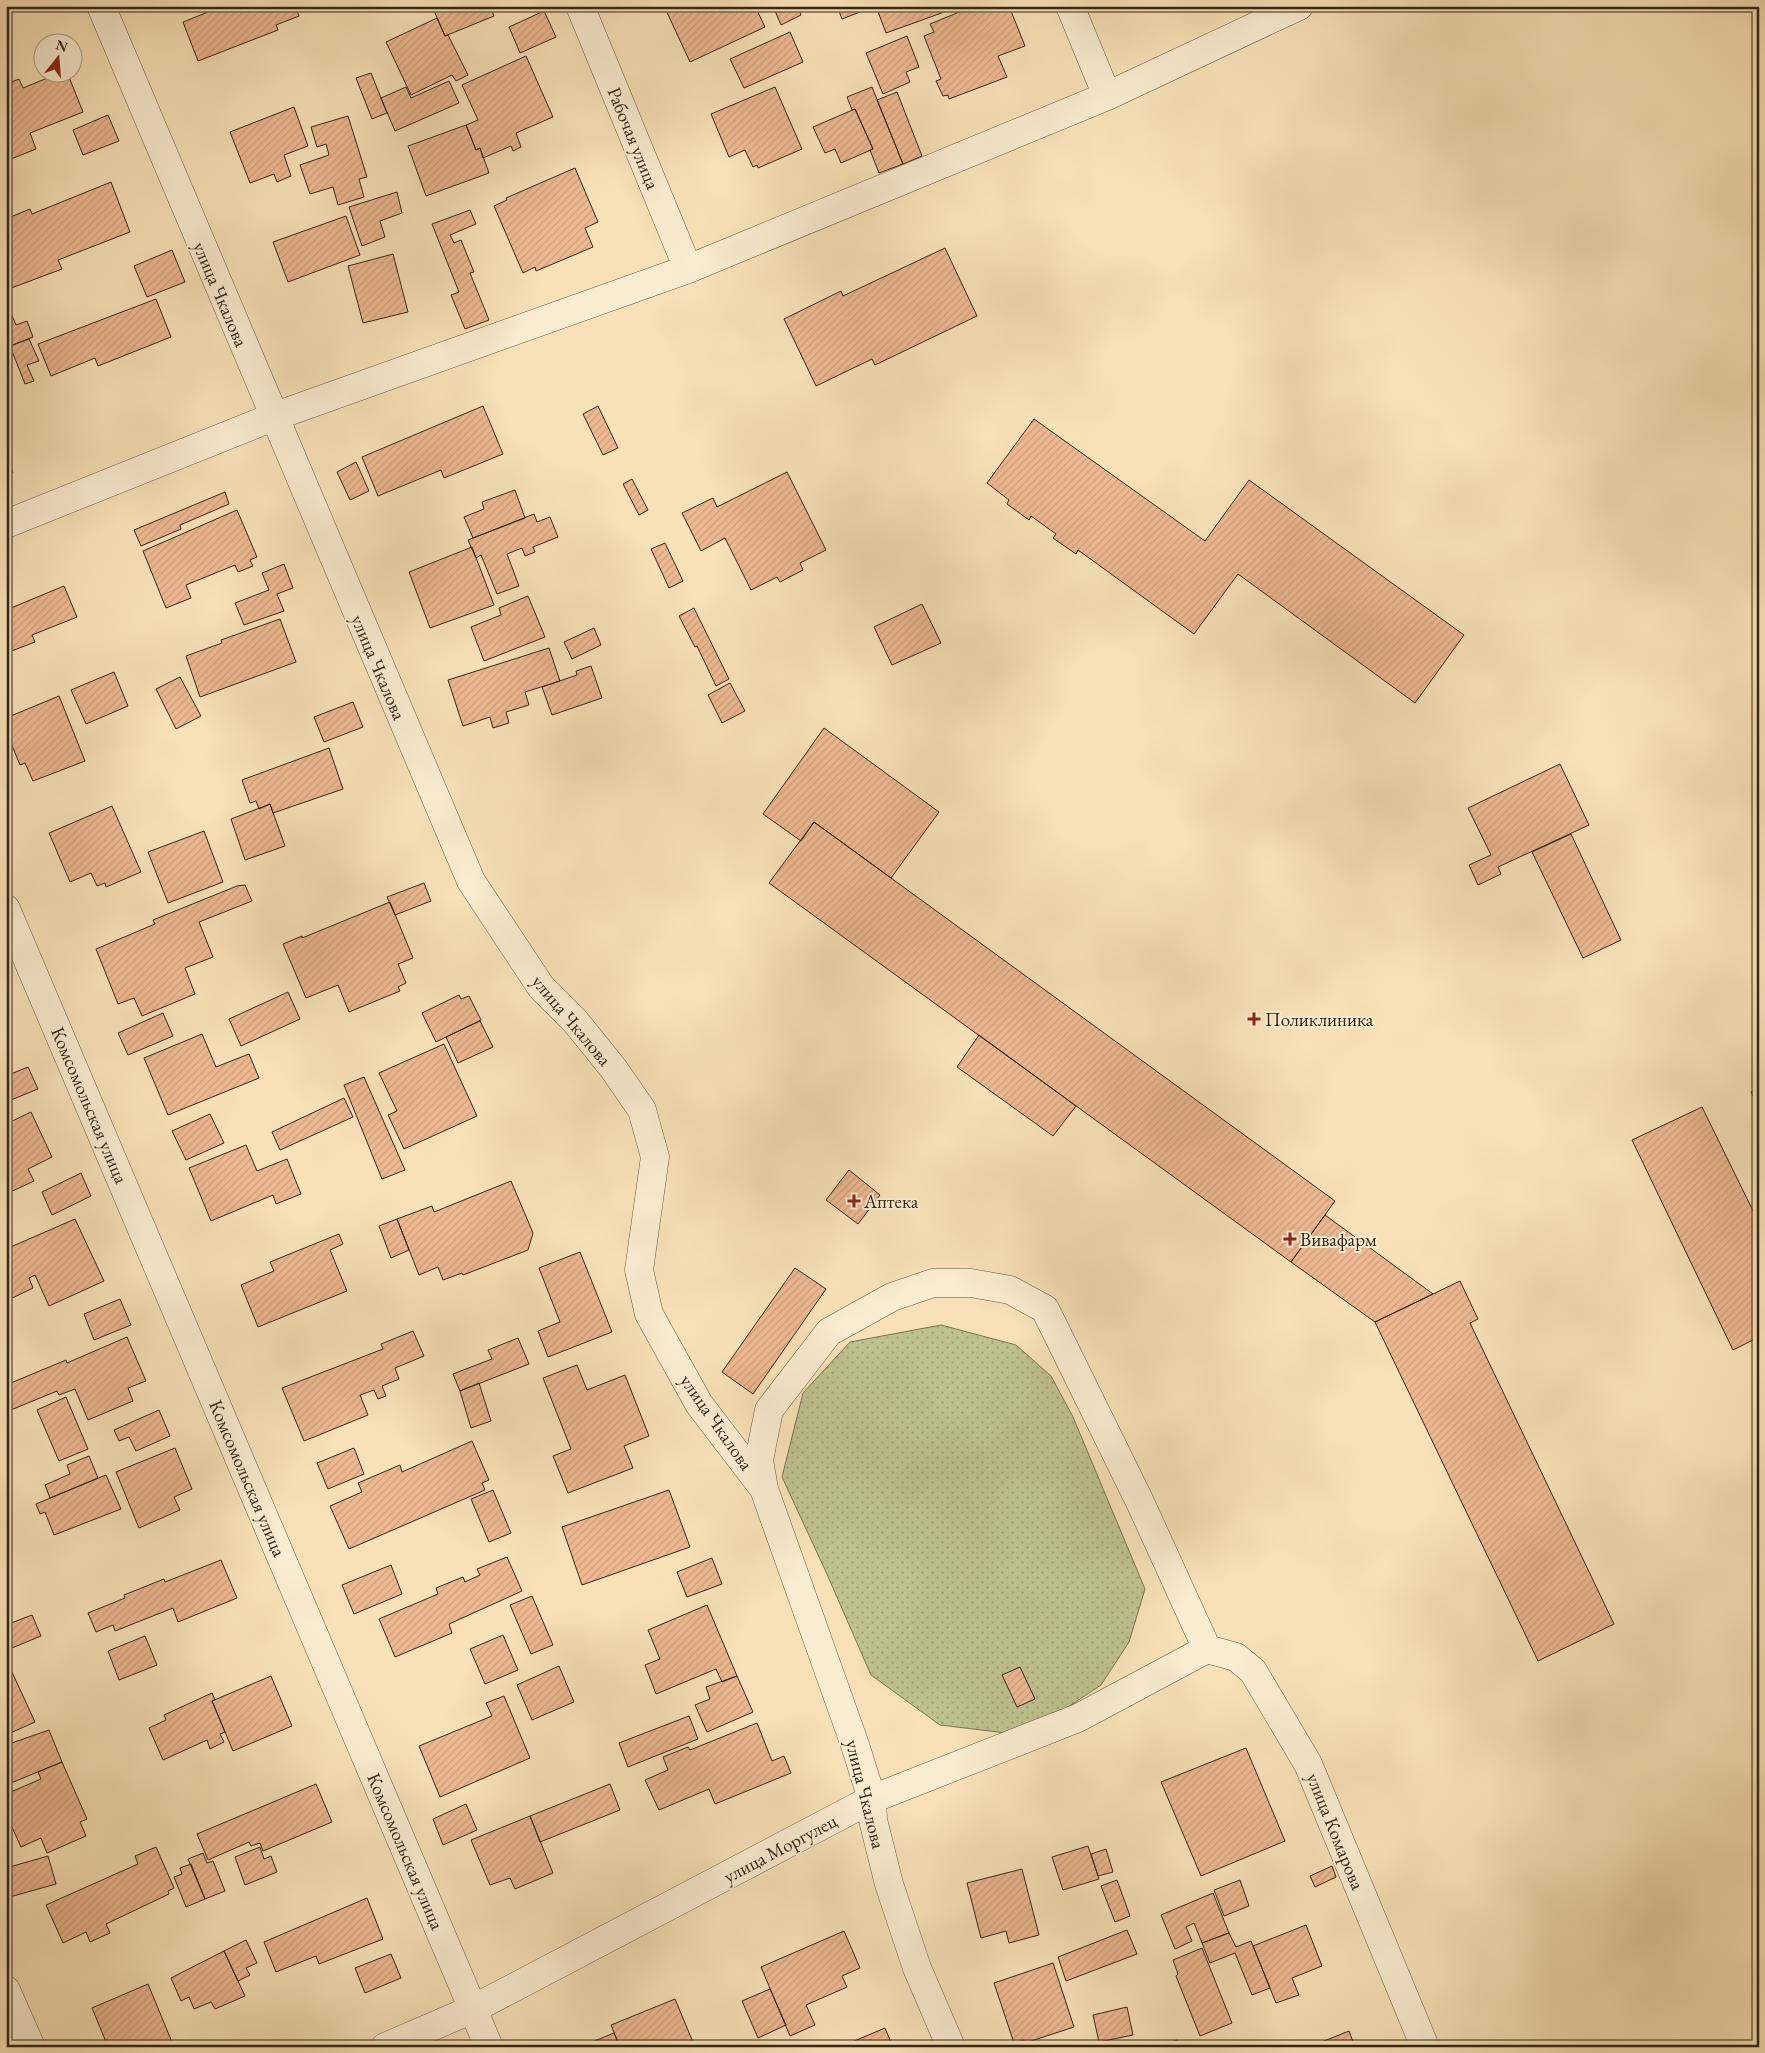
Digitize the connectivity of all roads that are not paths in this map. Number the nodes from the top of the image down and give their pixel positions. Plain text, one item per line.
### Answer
1 (101, 6) edge
2 (580, 6) edge
3 (1070, 6) edge
4 (1299, 6) edge
5 (1107, 96) junction
6 (688, 269) junction
7 (273, 417) junction
8 (6, 524) edge
9 (6, 909) edge
10 (764, 1489) junction
11 (1207, 1649) junction
12 (872, 1800) junction
13 (6, 1990) edge
14 (473, 2008) junction
15 (31, 2047) edge
16 (386, 2047) edge
17 (490, 2047) edge
18 (951, 2047) edge
19 (1425, 2047) edge

1 - 7 street, улица Чкалова
2 - 6 street, Рабочая улица
3 - 5 street
4 - 5 street
5 - 6 street
6 - 7 street
7 - 8 street
7 - 10 street, улица Чкалова
9 - 14 street, Комсомольская улица
10 - 11 street
10 - 12 street, улица Чкалова
11 - 12 street, улица Моргулец
11 - 19 street, улица Комарова
12 - 14 street, улица Моргулец
12 - 18 street, улица Чкалова
13 - 15 street
14 - 16 street, улица Моргулец
14 - 17 street, Комсомольская улица

